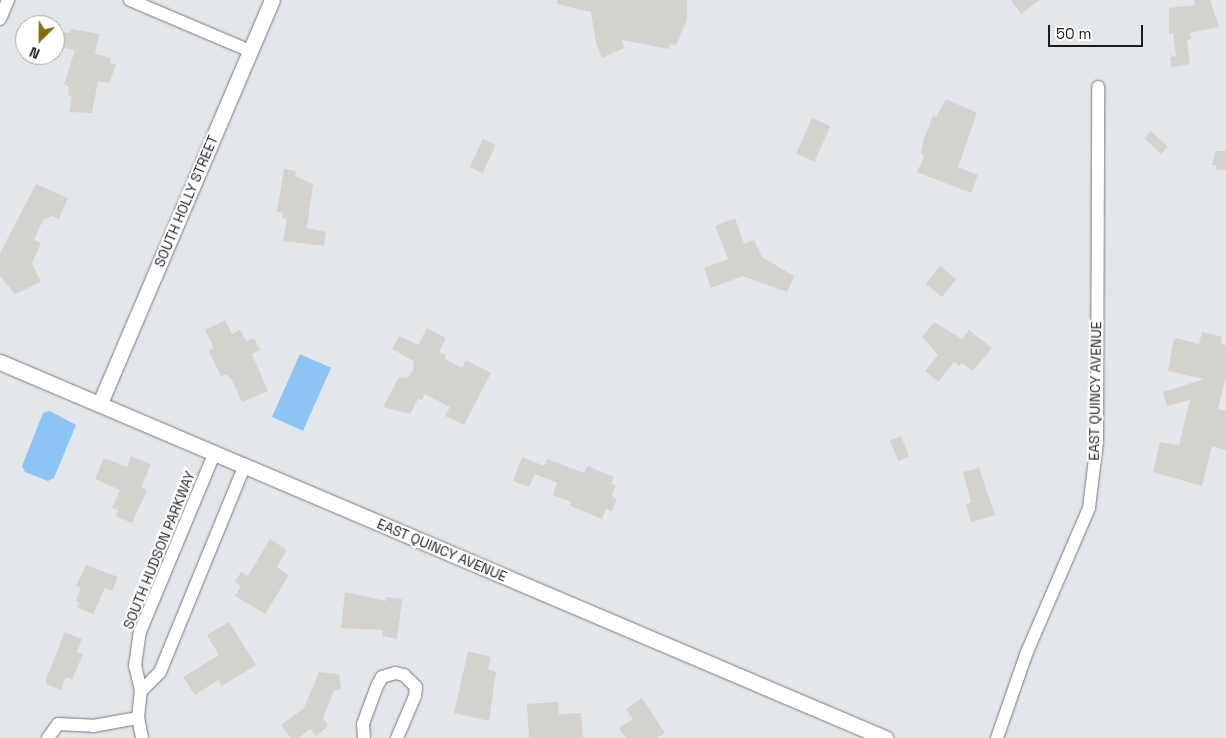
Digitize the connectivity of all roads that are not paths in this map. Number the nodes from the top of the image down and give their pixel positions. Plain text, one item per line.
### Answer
1 (8, 0) edge
2 (130, 0) edge
3 (272, 0) edge
4 (0, 19) edge
5 (250, 51) junction
6 (1098, 87) dead end
7 (0, 362) edge
8 (100, 403) junction
9 (216, 452) junction
10 (245, 465) junction
11 (141, 690) junction
12 (138, 718) junction
13 (48, 738) edge
14 (142, 738) edge
15 (364, 738) edge
16 (397, 738) edge
17 (885, 738) edge
18 (997, 738) edge

1 - 4 street
2 - 5 street
3 - 5 street, SOUTH HOLLY STREET
5 - 8 street, SOUTH HOLLY STREET
6 - 18 street, EAST QUINCY AVENUE
7 - 8 street, EAST QUINCY AVENUE
8 - 9 street, EAST QUINCY AVENUE
9 - 10 street, EAST QUINCY AVENUE
9 - 11 street, SOUTH HUDSON PARKWAY
10 - 11 street
10 - 17 street, EAST QUINCY AVENUE
11 - 12 street, SOUTH HUDSON PARKWAY
12 - 13 street
12 - 14 street, SOUTH HUDSON PARKWAY
15 - 16 street

